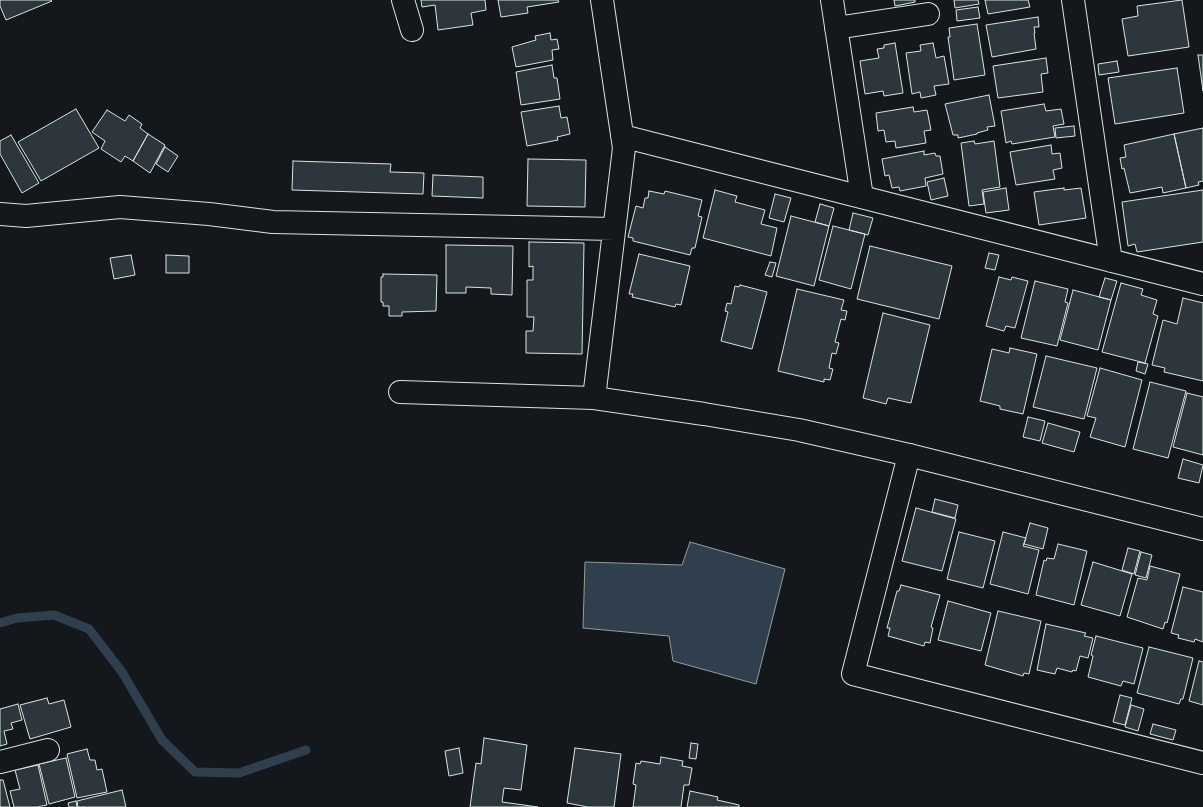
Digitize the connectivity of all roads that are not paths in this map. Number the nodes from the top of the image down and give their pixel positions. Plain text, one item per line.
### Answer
1 (403, 0) edge
2 (602, 0) edge
3 (832, 0) edge
4 (1073, 0) edge
5 (928, 14) dead end
6 (836, 28) junction
7 (412, 30) dead end
8 (622, 136) junction
9 (862, 197) junction
10 (0, 214) edge
11 (614, 229) junction
12 (1112, 261) junction
13 (1203, 284) edge
14 (400, 392) dead end
15 (594, 398) junction
16 (909, 455) junction
17 (1203, 529) edge
18 (48, 750) dead end
19 (0, 762) edge
20 (1203, 763) edge

1 - 7 street
2 - 8 street
3 - 6 street
4 - 12 street
5 - 6 street
6 - 9 street
8 - 9 street
8 - 11 street
9 - 12 street
10 - 11 street
11 - 15 street
12 - 13 street
14 - 15 street
15 - 16 street
16 - 17 street
16 - 20 street
18 - 19 street

